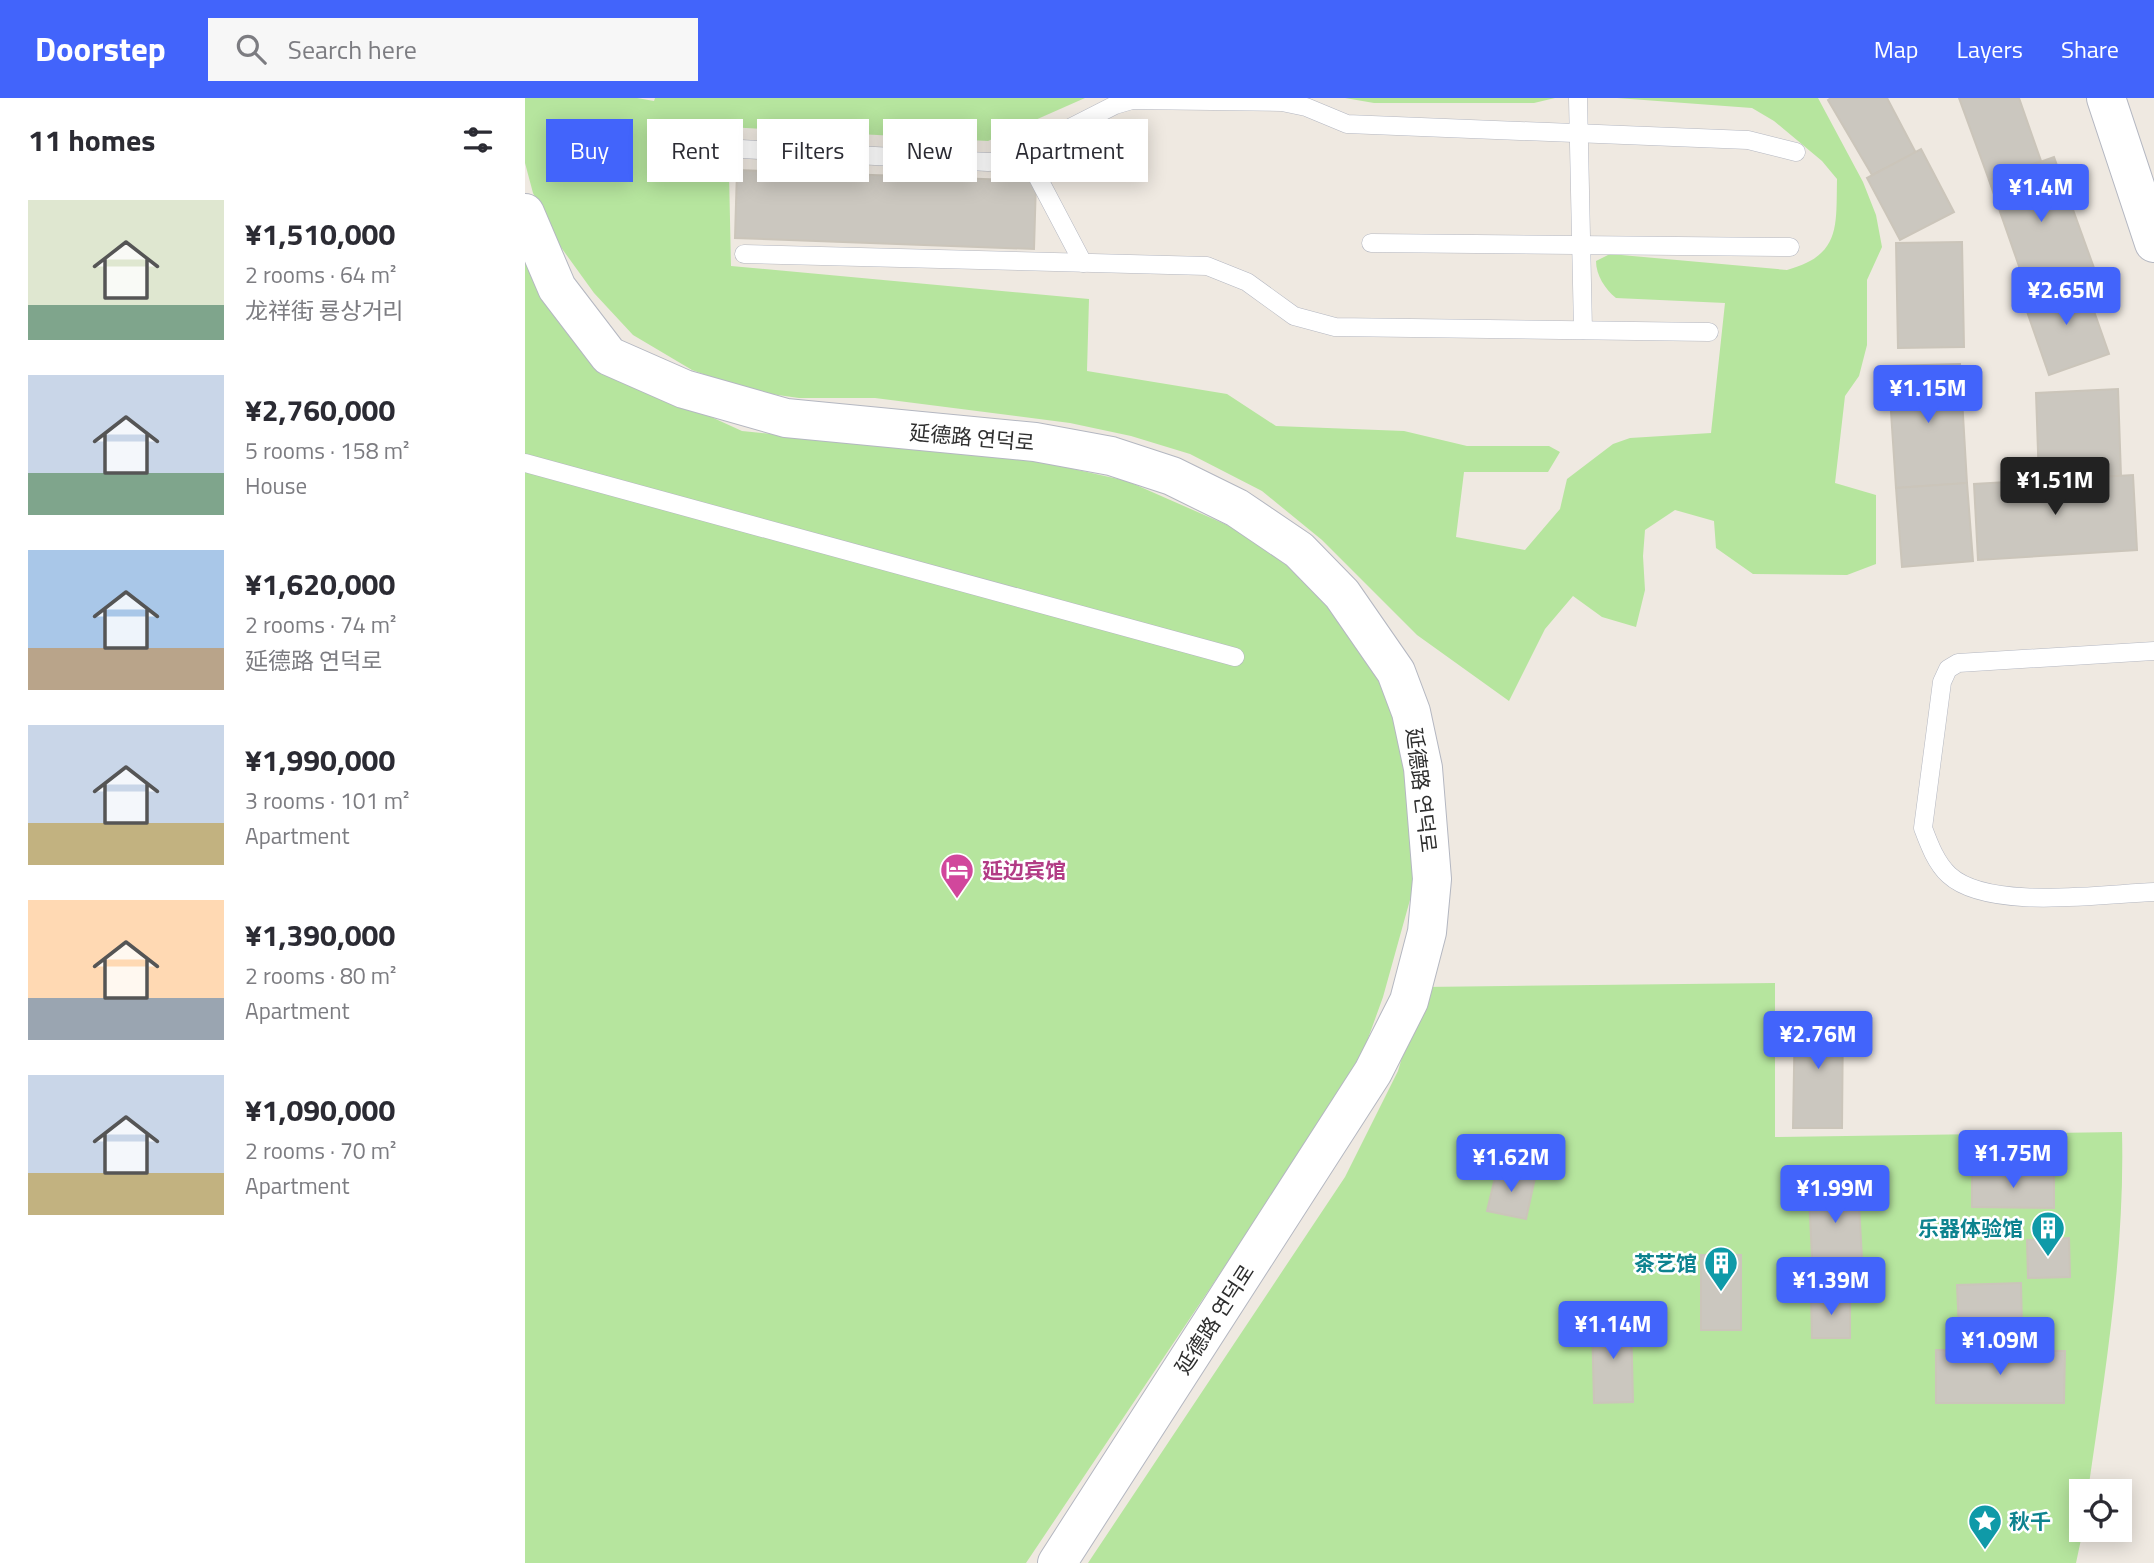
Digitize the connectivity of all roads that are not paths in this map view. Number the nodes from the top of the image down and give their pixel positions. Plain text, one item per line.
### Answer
1 (1578, 98) edge
2 (2106, 98) edge
3 (1089, 119) edge
4 (1579, 131) junction
5 (743, 149) edge
6 (1796, 152) dead end
7 (991, 162) edge
8 (1040, 182) edge
9 (525, 213) edge
10 (1371, 243) dead end
11 (2154, 243) edge
12 (1581, 245) junction
13 (1790, 247) dead end
14 (744, 254) dead end
15 (1083, 263) junction
16 (1583, 330) junction
17 (1709, 332) dead end
18 (525, 464) edge
19 (2154, 651) edge
20 (1235, 657) dead end
21 (2154, 891) edge
22 (1057, 1563) edge

1 - 4 lane
2 - 11 main road
3 - 4 lane
4 - 6 lane
4 - 12 lane
5 - 7 lane
8 - 15 lane
9 - 22 main road, 延德路 연덕로
10 - 12 lane
12 - 13 lane
12 - 16 lane
14 - 15 lane
15 - 16 lane
16 - 17 lane
18 - 20 lane
19 - 21 lane

